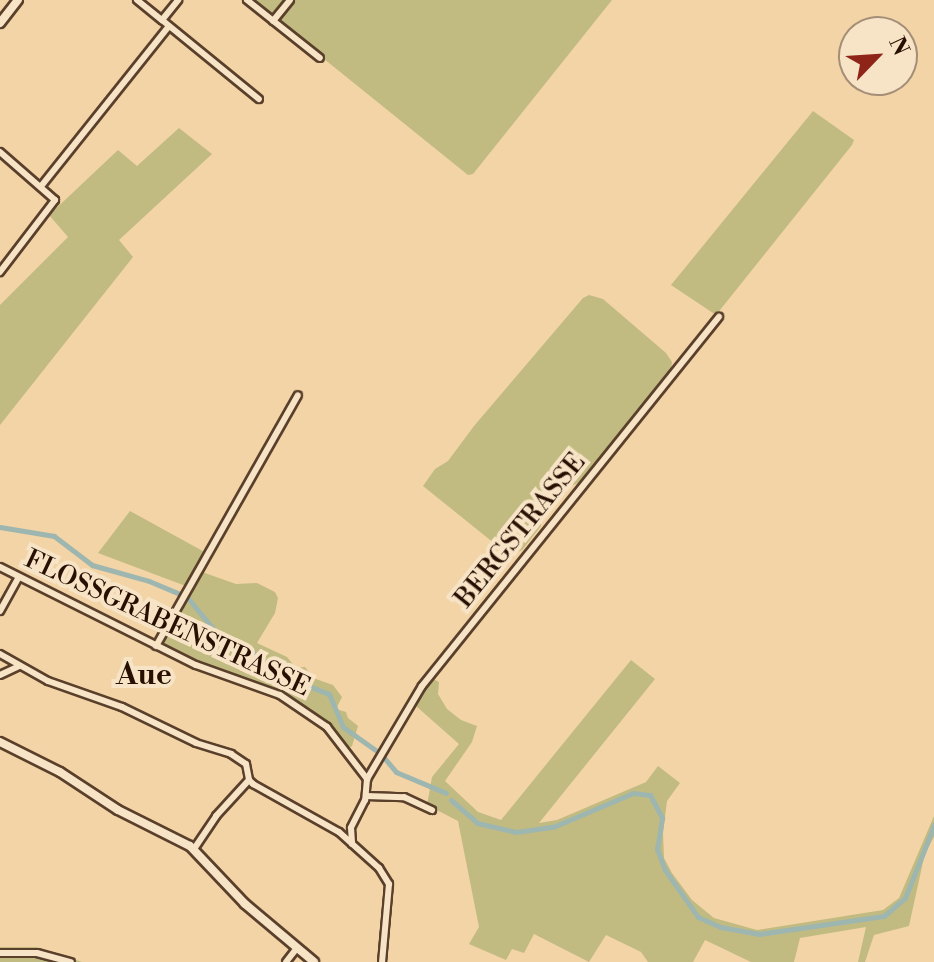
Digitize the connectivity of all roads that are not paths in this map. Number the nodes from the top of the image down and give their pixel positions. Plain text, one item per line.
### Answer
1 (18, 0) edge
2 (137, 0) edge
3 (178, 0) edge
4 (247, 0) edge
5 (290, 0) edge
6 (162, 20) junction
7 (273, 21) junction
8 (0, 23) edge
9 (169, 26) junction
10 (320, 58) dead end
11 (259, 99) dead end
12 (0, 152) edge
13 (42, 185) junction
14 (0, 272) edge
15 (719, 317) dead end
16 (298, 395) dead end
17 (0, 567) edge
18 (19, 577) junction
19 (0, 611) edge
20 (156, 646) junction
21 (0, 654) edge
22 (19, 666) junction
23 (0, 675) edge
24 (0, 742) edge
25 (367, 779) junction
26 (249, 780) junction
27 (366, 796) junction
28 (432, 810) dead end
29 (351, 828) junction
30 (339, 832) junction
31 (352, 844) junction
32 (194, 849) junction
33 (297, 948) junction
34 (0, 953) edge
35 (71, 962) edge
36 (286, 962) edge
37 (314, 962) edge
38 (382, 962) edge

1 - 8 street
2 - 6 street
3 - 6 street
4 - 7 street
5 - 7 street
6 - 9 street
7 - 10 street
9 - 11 street
9 - 13 street
12 - 13 street
13 - 14 street
15 - 25 street, BERGSTRASSE
16 - 20 street
17 - 18 street, FLOSSGRABENSTRASSE
18 - 19 street
18 - 20 street, FLOSSGRABENSTRASSE
20 - 25 street, FLOSSGRABENSTRASSE
21 - 22 street
22 - 23 street
22 - 26 street
24 - 32 street
25 - 27 street
26 - 30 street
26 - 32 street
27 - 28 street
27 - 29 street
29 - 30 street
29 - 31 street
30 - 31 street
31 - 38 street
32 - 33 street
33 - 36 street
33 - 37 street
34 - 35 street

